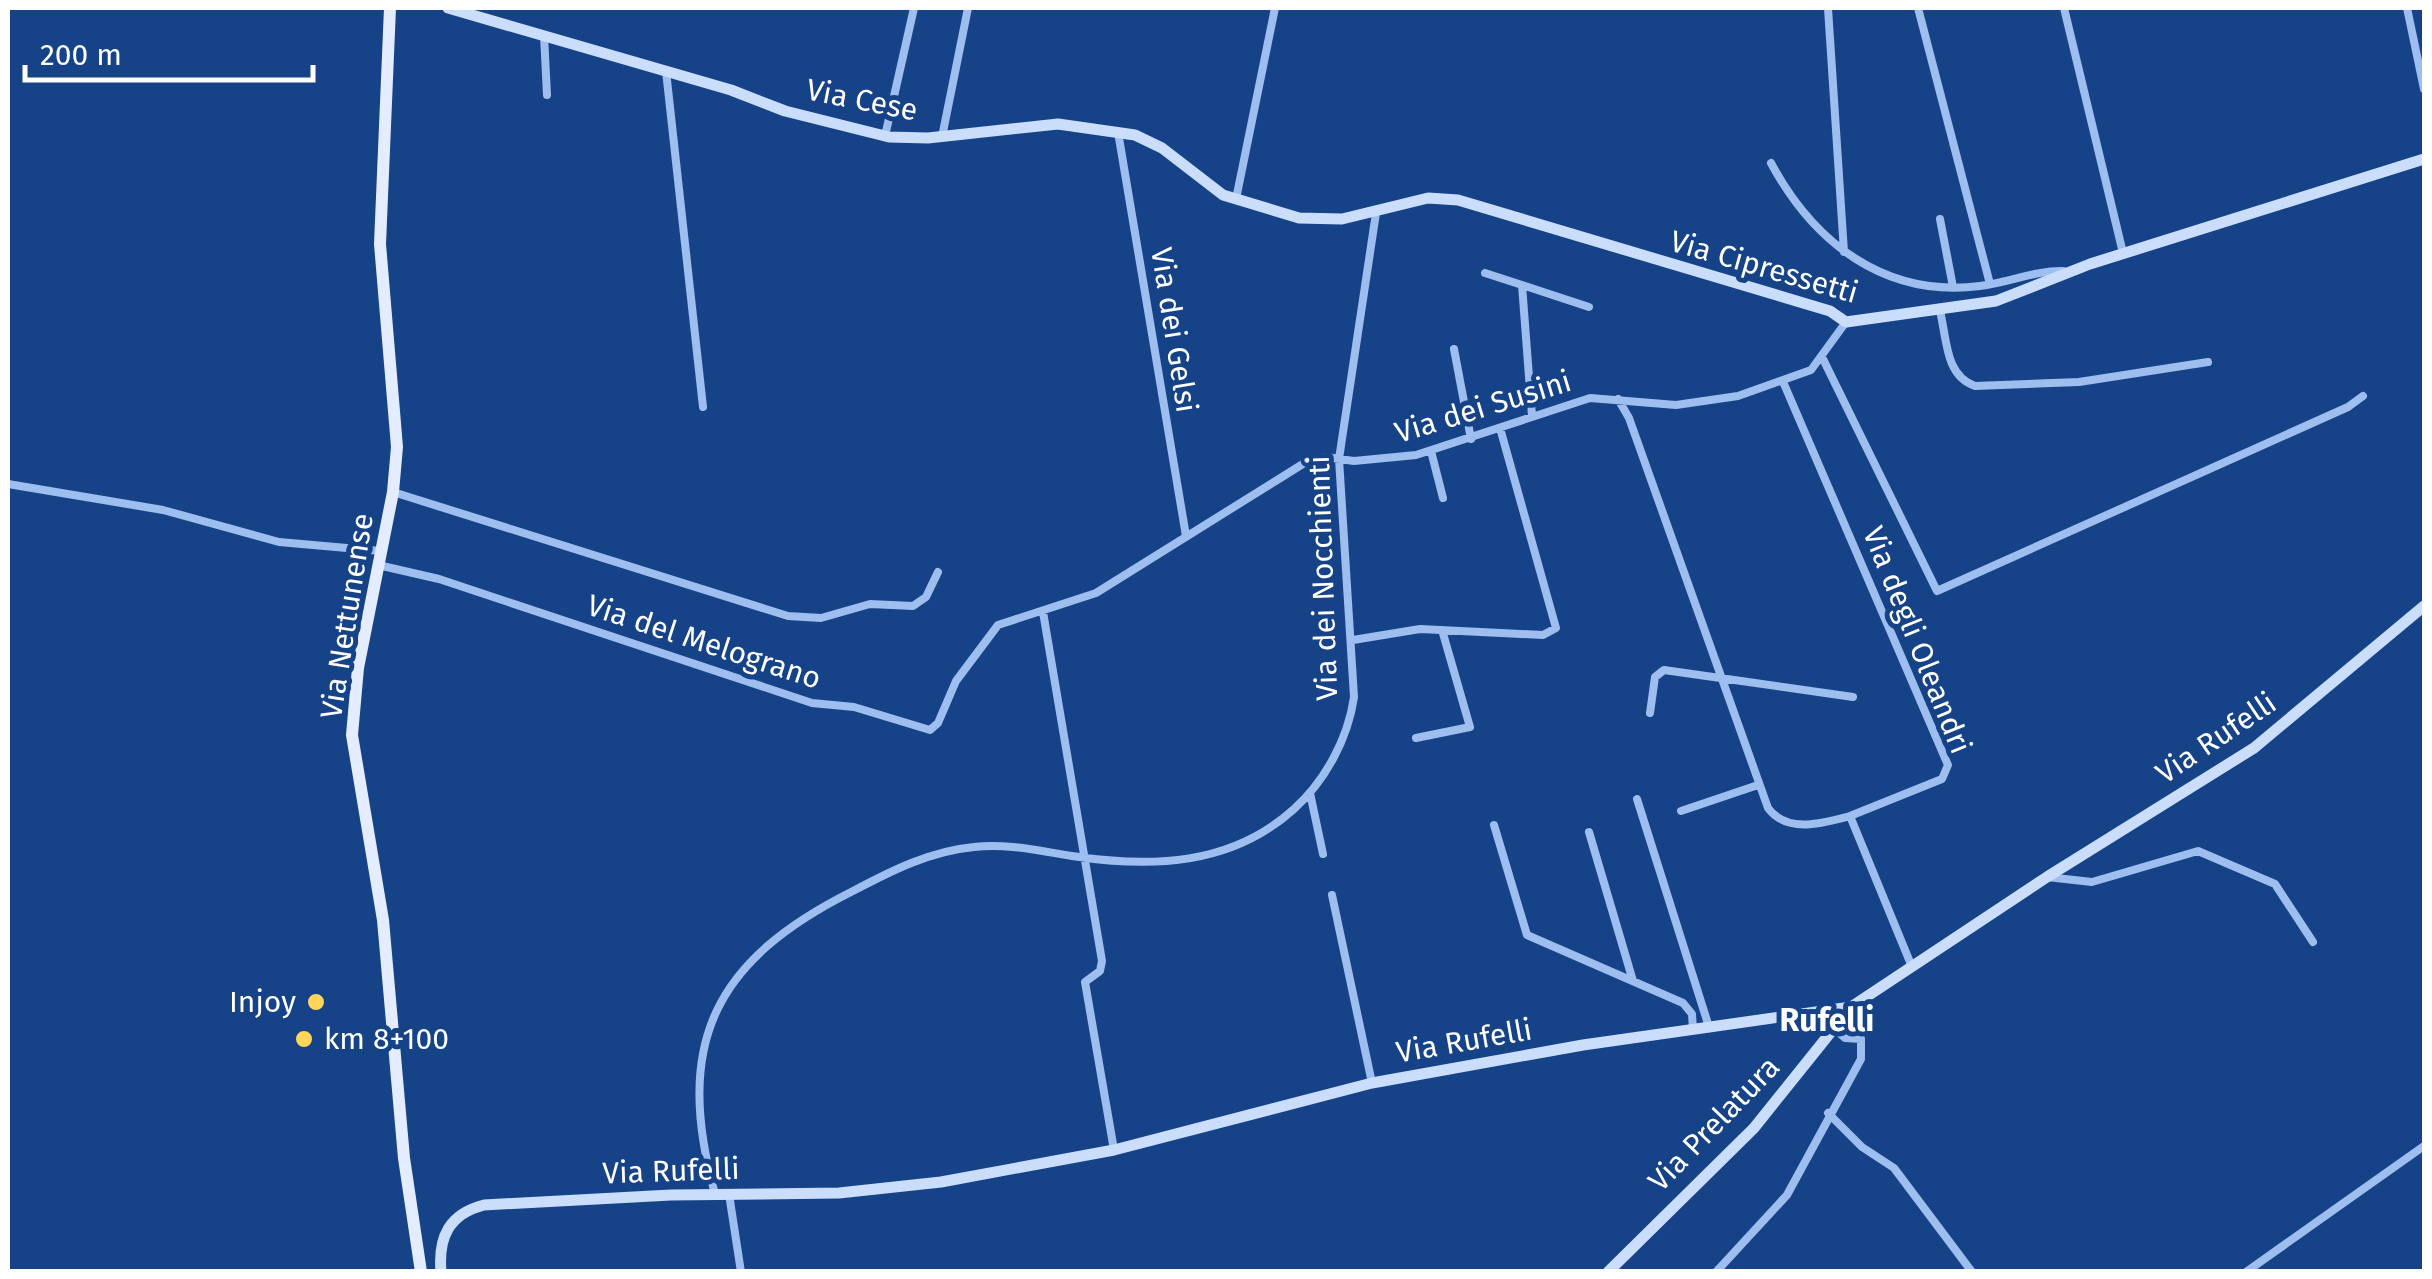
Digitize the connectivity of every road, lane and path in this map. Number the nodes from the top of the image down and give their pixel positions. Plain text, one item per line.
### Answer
1 (383, 8) edge
2 (390, 8) edge
3 (448, 8) edge
4 (914, 8) edge
5 (968, 8) edge
6 (1276, 8) edge
7 (1828, 8) edge
8 (1918, 8) edge
9 (2064, 8) edge
10 (2407, 8) edge
11 (391, 26) junction
12 (544, 34) junction
13 (666, 72) junction
14 (2424, 89) edge
15 (547, 94) dead end
16 (1118, 132) junction
17 (885, 136) junction
18 (942, 137) junction
19 (2424, 159) edge
20 (1771, 162) dead end
21 (1236, 200) junction
22 (1376, 213) junction
23 (1940, 219) dead end
24 (1844, 253) junction
25 (2124, 254) junction
26 (1485, 273) dead end
27 (2068, 273) junction
28 (1990, 284) junction
29 (1522, 285) junction
30 (1953, 287) junction
31 (1588, 307) dead end
32 (1940, 311) junction
33 (1846, 322) junction
34 (1454, 349) dead end
35 (1823, 359) junction
36 (2208, 362) dead end
37 (1784, 384) junction
38 (2363, 396) dead end
39 (1618, 399) junction
40 (1637, 404) junction
41 (703, 407) dead end
42 (1532, 416) junction
43 (1500, 428) junction
44 (1472, 439) junction
45 (1636, 441) junction
46 (1430, 451) junction
47 (1338, 459) junction
48 (8, 484) edge
49 (393, 492) junction
50 (1443, 498) dead end
51 (1186, 536) junction
52 (380, 558) junction
53 (938, 572) dead end
54 (2424, 606) edge
55 (1043, 612) junction
56 (1442, 630) junction
57 (1353, 640) junction
58 (1718, 678) junction
59 (1853, 696) dead end
60 (1650, 713) dead end
61 (1416, 738) dead end
62 (1758, 785) junction
63 (1310, 792) junction
64 (1637, 799) dead end
65 (1681, 811) dead end
66 (1850, 816) junction
67 (1494, 825) dead end
68 (1588, 832) dead end
69 (1323, 854) dead end
70 (1086, 858) junction
71 (2047, 877) junction
72 (1332, 896) dead end
73 (2313, 942) dead end
74 (1913, 968) junction
75 (1633, 981) junction
76 (1850, 1007) junction
77 (1709, 1027) junction
78 (1835, 1029) junction
79 (1694, 1030) junction
80 (1372, 1083) junction
81 (1828, 1113) junction
82 (2424, 1146) edge
83 (1114, 1150) junction
84 (715, 1194) junction
85 (729, 1194) junction
86 (421, 1272) edge
87 (441, 1272) edge
88 (741, 1272) edge
89 (1608, 1272) edge
90 (1716, 1272) edge
91 (1972, 1272) edge
92 (2246, 1272) edge

1 - 11 main road, Via Nettunense
2 - 11 main road, Via Nettunense
3 - 12 street, Via Cese
4 - 17 street
5 - 18 street
6 - 21 street
7 - 24 street
8 - 28 street
9 - 25 street
10 - 14 street
11 - 49 main road, Via Nettunense
12 - 13 street, Via Cese
12 - 15 street
13 - 17 street, Via Cese
13 - 41 street
16 - 18 street, Via Cese
16 - 21 street, Via Cese
16 - 51 street, Via dei Gelsi
17 - 18 street, Via Cese
19 - 25 street, Via Cipressetti
20 - 24 street
21 - 22 street, Via Cese
22 - 33 street, Via Cipressetti
22 - 47 street, Via dei Nocchienti
23 - 30 street
24 - 30 street
25 - 27 street, Via Cipressetti
26 - 29 street
27 - 28 street
27 - 32 street, Via Cipressetti
28 - 30 street
29 - 31 street
29 - 42 street
32 - 33 street, Via Cipressetti
32 - 36 street
33 - 35 street, Via dei Susini
34 - 44 street
35 - 37 street, Via dei Susini
35 - 38 street
37 - 40 street, Via dei Susini
37 - 66 street, Via degli Oleandri
39 - 40 street, Via dei Susini
39 - 42 street, Via dei Susini
39 - 45 street
40 - 45 street
42 - 43 street, Via dei Susini
43 - 44 street, Via dei Susini
43 - 56 street
44 - 46 street, Via dei Susini
45 - 58 street
46 - 47 street, Via dei Susini
46 - 50 street
47 - 51 street, Via del Melograno
47 - 57 street, Via dei Nocchienti
48 - 52 street
49 - 52 main road, Via Nettunense
49 - 53 street
51 - 55 street, Via del Melograno
52 - 55 street, Via del Melograno
52 - 86 main road, Via Nettunense
54 - 71 street, Via Rufelli
55 - 70 street
56 - 57 street
56 - 61 street
57 - 63 street, Via dei Nocchienti
58 - 59 street
58 - 60 street
58 - 62 street
62 - 65 street
62 - 66 street
63 - 69 street
63 - 70 street, Via dei Nocchienti
64 - 77 street
66 - 74 street
67 - 75 street
68 - 75 street
70 - 83 street
70 - 84 street, Via dei Nocchienti
71 - 73 street
71 - 74 street, Via Rufelli
72 - 80 street
74 - 76 street, Via Rufelli
75 - 79 street
76 - 77 street, Via Rufelli
76 - 78 street, Via Prelatura
77 - 79 street, Via Rufelli
78 - 81 street
78 - 89 street, Via Prelatura
79 - 80 street, Via Rufelli
80 - 83 street, Via Rufelli
81 - 90 street
81 - 91 street
82 - 92 street
83 - 85 street, Via Rufelli
84 - 85 street, Via Rufelli
84 - 87 street, Via Rufelli
85 - 88 street

